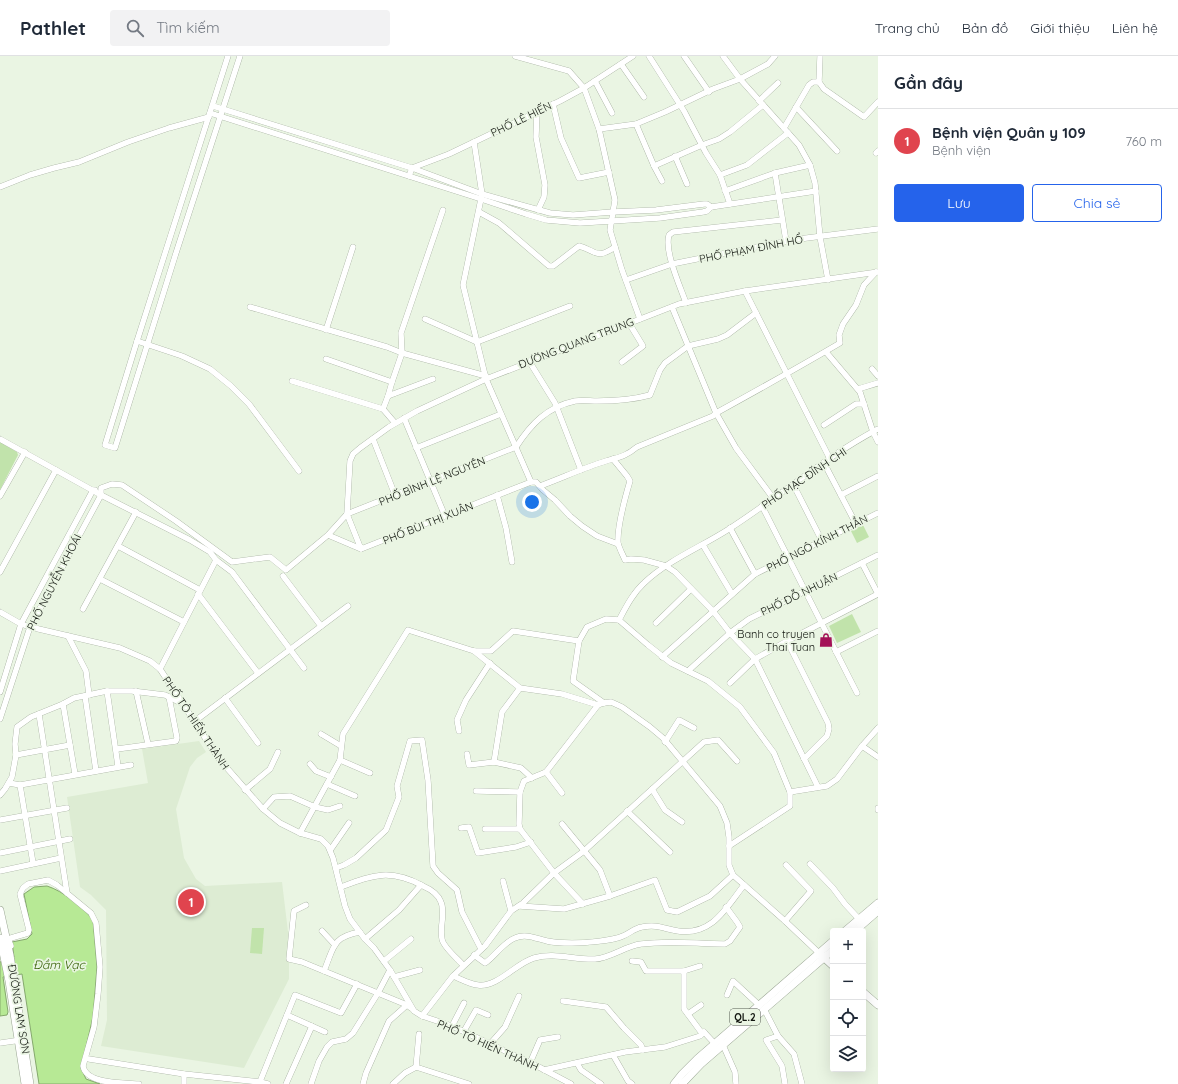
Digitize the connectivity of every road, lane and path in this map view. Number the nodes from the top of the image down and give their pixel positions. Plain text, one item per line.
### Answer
1 (228, 56) edge
2 (240, 56) edge
3 (516, 56) edge
4 (633, 56) edge
5 (649, 56) edge
6 (684, 56) edge
7 (723, 56) edge
8 (775, 56) edge
9 (820, 56) edge
10 (621, 64) junction
11 (740, 79) junction
12 (595, 81) junction
13 (819, 82) junction
14 (778, 83) dead end
15 (584, 88) junction
16 (709, 92) junction
17 (644, 97) dead end
18 (878, 102) edge
19 (761, 103) junction
20 (553, 104) junction
21 (680, 105) junction
22 (213, 106) junction
23 (796, 107) junction
24 (223, 109) junction
25 (538, 111) junction
26 (612, 113) dead end
27 (209, 115) junction
28 (220, 117) junction
29 (636, 124) junction
30 (599, 128) junction
31 (786, 130) junction
32 (474, 142) junction
33 (702, 145) junction
34 (837, 151) dead end
35 (675, 156) junction
36 (810, 165) junction
37 (654, 166) junction
38 (412, 168) junction
39 (609, 172) junction
40 (775, 174) junction
41 (409, 176) junction
42 (720, 176) junction
43 (662, 181) dead end
44 (687, 184) dead end
45 (0, 187) edge
46 (725, 191) junction
47 (816, 191) junction
48 (482, 197) junction
49 (779, 197) junction
50 (730, 204) junction
51 (711, 207) junction
52 (443, 210) dead end
53 (538, 210) junction
54 (479, 212) junction
55 (613, 212) junction
56 (612, 220) junction
57 (782, 220) junction
58 (878, 229) edge
59 (820, 237) junction
60 (786, 241) junction
61 (353, 247) dead end
62 (615, 247) junction
63 (672, 264) junction
64 (877, 272) edge
65 (626, 280) junction
66 (828, 280) junction
67 (745, 291) junction
68 (686, 303) junction
69 (570, 306) dead end
70 (250, 307) dead end
71 (672, 307) junction
72 (756, 313) junction
73 (425, 319) dead end
74 (640, 319) junction
75 (629, 323) junction
76 (326, 330) junction
77 (137, 341) junction
78 (477, 342) junction
79 (147, 345) junction
80 (688, 346) junction
81 (826, 352) junction
82 (402, 353) junction
83 (326, 359) dead end
84 (529, 361) junction
85 (622, 362) dead end
86 (872, 369) dead end
87 (787, 374) junction
88 (878, 376) edge
89 (486, 378) junction
90 (433, 379) dead end
91 (292, 381) dead end
92 (392, 382) junction
93 (878, 383) edge
94 (858, 389) junction
95 (388, 396) junction
96 (864, 404) junction
97 (556, 408) junction
98 (383, 409) junction
99 (716, 413) junction
100 (502, 414) junction
101 (404, 418) junction
102 (395, 424) junction
103 (824, 425) dead end
104 (875, 431) edge
105 (0, 439) edge
106 (373, 439) junction
107 (878, 442) edge
108 (516, 447) junction
109 (416, 448) junction
110 (24, 452) junction
111 (613, 459) junction
112 (830, 459) junction
113 (824, 463) junction
114 (56, 470) junction
115 (581, 470) junction
116 (299, 471) dead end
117 (878, 476) edge
118 (430, 482) junction
119 (531, 482) junction
120 (793, 484) junction
121 (540, 486) junction
122 (101, 488) junction
123 (93, 490) junction
124 (101, 495) junction
125 (396, 495) junction
126 (497, 495) junction
127 (841, 495) junction
128 (0, 496) edge
129 (773, 498) junction
130 (762, 506) junction
131 (136, 512) junction
132 (878, 513) edge
133 (347, 514) junction
134 (445, 516) junction
135 (856, 524) junction
136 (730, 528) junction
137 (328, 535) junction
138 (822, 541) junction
139 (618, 544) junction
140 (703, 545) junction
141 (118, 546) junction
142 (361, 549) junction
143 (878, 555) edge
144 (788, 558) junction
145 (216, 560) junction
146 (512, 562) dead end
147 (862, 563) junction
148 (666, 566) junction
149 (0, 572) edge
150 (755, 574) junction
151 (284, 576) dead end
152 (100, 579) junction
153 (691, 589) junction
154 (805, 591) junction
155 (199, 592) junction
156 (732, 594) junction
157 (878, 594) edge
158 (348, 606) dead end
159 (83, 609) dead end
160 (713, 611) junction
161 (0, 612) edge
162 (619, 620) junction
163 (184, 622) junction
164 (656, 623) dead end
165 (821, 623) junction
166 (21, 624) junction
167 (321, 626) junction
168 (30, 627) junction
169 (878, 631) edge
170 (730, 633) junction
171 (68, 636) junction
172 (579, 641) junction
173 (787, 641) junction
174 (290, 649) junction
175 (474, 651) junction
176 (491, 651) junction
177 (836, 652) junction
178 (483, 657) junction
179 (662, 657) junction
180 (755, 659) junction
181 (490, 663) junction
182 (304, 668) dead end
183 (160, 669) junction
184 (688, 671) junction
185 (258, 673) junction
186 (730, 683) dead end
187 (520, 688) junction
188 (107, 691) junction
189 (136, 691) junction
190 (0, 692) edge
191 (857, 693) dead end
192 (87, 696) junction
193 (169, 697) junction
194 (225, 698) junction
195 (182, 703) junction
196 (604, 703) junction
197 (63, 704) junction
198 (598, 706) junction
199 (39, 714) junction
200 (0, 719) edge
201 (195, 721) junction
202 (694, 728) dead end
203 (878, 728) edge
204 (459, 731) dead end
205 (321, 734) dead end
206 (665, 742) junction
207 (258, 743) dead end
208 (148, 744) junction
209 (70, 745) junction
210 (341, 746) junction
211 (862, 746) junction
212 (44, 749) junction
213 (117, 749) junction
214 (278, 752) dead end
215 (467, 754) dead end
216 (16, 755) junction
217 (878, 757) edge
218 (804, 759) junction
219 (340, 760) junction
220 (682, 761) junction
221 (737, 761) dead end
222 (494, 762) junction
223 (131, 764) dead end
224 (310, 764) dead end
225 (118, 766) junction
226 (96, 770) junction
227 (546, 772) junction
228 (370, 773) dead end
229 (75, 774) junction
230 (331, 777) junction
231 (532, 778) junction
232 (50, 779) junction
233 (8, 783) junction
234 (327, 784) junction
235 (20, 785) junction
236 (818, 787) junction
237 (652, 789) junction
238 (246, 790) junction
239 (476, 791) dead end
240 (520, 792) junction
241 (790, 792) junction
242 (562, 793) dead end
243 (0, 795) edge
244 (355, 796) dead end
245 (340, 806) dead end
246 (315, 807) junction
247 (67, 808) dead end
248 (263, 809) junction
249 (54, 810) junction
250 (627, 811) junction
251 (25, 815) junction
252 (0, 820) edge
253 (682, 822) dead end
254 (348, 823) dead end
255 (562, 824) dead end
256 (461, 828) dead end
257 (485, 829) dead end
258 (520, 829) junction
259 (300, 833) junction
260 (70, 839) dead end
261 (59, 841) junction
262 (531, 842) junction
263 (729, 846) junction
264 (30, 847) junction
265 (330, 849) junction
266 (584, 850) junction
267 (670, 852) dead end
268 (0, 853) edge
269 (61, 858) junction
270 (33, 863) junction
271 (786, 864) dead end
272 (810, 864) dead end
273 (336, 868) junction
274 (0, 871) edge
275 (554, 873) junction
276 (733, 875) junction
277 (503, 881) dead end
278 (422, 885) junction
279 (744, 885) junction
280 (341, 887) junction
281 (67, 892) junction
282 (610, 896) junction
283 (878, 903) edge
284 (583, 904) junction
285 (306, 905) dead end
286 (518, 906) junction
287 (726, 907) junction
288 (0, 910) edge
289 (511, 911) junction
290 (878, 911) edge
291 (859, 919) junction
292 (786, 921) junction
293 (848, 928) edge
294 (858, 928) edge
295 (322, 931) dead end
296 (360, 932) junction
297 (0, 938) edge
298 (365, 939) junction
299 (411, 939) dead end
300 (830, 944) edge
301 (335, 945) junction
302 (482, 949) junction
303 (830, 951) edge
304 (8, 955) junction
305 (474, 955) junction
306 (821, 955) junction
307 (632, 961) dead end
308 (384, 962) junction
309 (831, 964) edge
310 (463, 965) junction
311 (700, 966) dead end
312 (390, 970) junction
313 (420, 970) dead end
314 (324, 971) junction
315 (684, 971) junction
316 (453, 976) junction
317 (394, 977) junction
318 (357, 984) junction
319 (378, 993) junction
320 (727, 995) dead end
321 (866, 995) edge
322 (519, 996) dead end
323 (563, 1001) dead end
324 (464, 1003) dead end
325 (407, 1005) junction
326 (701, 1005) dead end
327 (878, 1005) edge
328 (761, 1007) junction
329 (414, 1010) junction
330 (688, 1014) junction
331 (287, 1015) junction
332 (488, 1015) dead end
333 (422, 1016) junction
334 (312, 1026) junction
335 (452, 1026) junction
336 (325, 1032) dead end
337 (464, 1032) junction
338 (704, 1032) junction
339 (419, 1034) dead end
340 (778, 1036) junction
341 (558, 1038) dead end
342 (21, 1040) junction
343 (0, 1043) edge
344 (490, 1044) junction
345 (715, 1044) junction
346 (723, 1045) junction
347 (643, 1050) junction
348 (613, 1055) junction
349 (89, 1059) dead end
350 (530, 1063) junction
351 (577, 1063) junction
352 (416, 1067) junction
353 (544, 1070) junction
354 (184, 1074) junction
355 (259, 1083) edge
356 (25, 1084) edge
357 (30, 1084) edge
358 (138, 1084) edge
359 (184, 1084) edge
360 (268, 1084) edge
361 (286, 1084) edge
362 (311, 1084) edge
363 (363, 1084) edge
364 (394, 1084) edge
365 (469, 1084) edge
366 (571, 1084) edge
367 (601, 1084) edge
368 (632, 1084) edge
369 (674, 1084) edge
370 (682, 1084) edge
371 (736, 1084) edge
372 (785, 1084) edge
373 (802, 1084) edge

1 - 22 street
2 - 24 street
3 - 15 street
4 - 10 street, PHỐ LÊ HIẾN
5 - 21 street
6 - 16 street
7 - 11 street
8 - 11 street
9 - 13 street
10 - 12 street, PHỐ LÊ HIẾN
10 - 17 street
11 - 16 street
11 - 19 street
12 - 15 street, PHỐ LÊ HIẾN
12 - 26 street
13 - 18 street
13 - 23 street
14 - 19 street
15 - 20 street, PHỐ LÊ HIẾN
15 - 30 street
16 - 21 street
19 - 31 street
19 - 33 street
20 - 25 street, PHỐ LÊ HIẾN
20 - 39 street
21 - 29 street
21 - 33 street
22 - 24 street
22 - 27 street
23 - 31 street
23 - 34 street
24 - 28 street
24 - 38 street
25 - 32 street, PHỐ LÊ HIẾN
25 - 53 street
27 - 28 street
27 - 45 street
27 - 77 street
28 - 41 street
28 - 79 street
29 - 30 street
29 - 37 street
30 - 39 street
31 - 36 street
31 - 42 street
32 - 38 street, PHỐ LÊ HIẾN
32 - 48 street
33 - 35 street
33 - 42 street
35 - 37 street
35 - 44 street
36 - 40 street
36 - 47 street
37 - 43 street
38 - 41 street
38 - 48 street
39 - 55 street
40 - 46 street
40 - 49 street
41 - 48 street
42 - 46 street
46 - 50 street
47 - 49 street
47 - 59 street
48 - 53 street
48 - 54 street
48 - 56 street
49 - 50 street
49 - 57 street
50 - 51 street
51 - 55 street
51 - 56 street
52 - 82 street
53 - 55 street
54 - 62 street
54 - 78 street
55 - 56 street
56 - 62 street
57 - 60 street
57 - 63 street
58 - 59 street, PHỐ PHẠM ĐỈNH HỔ
59 - 60 street, PHỐ PHẠM ĐỈNH HỔ
59 - 66 street
60 - 63 street, PHỐ PHẠM ĐỈNH HỔ
61 - 76 street
62 - 65 street
63 - 65 street, PHỐ PHẠM ĐỈNH HỔ
63 - 68 street
64 - 66 street, ĐƯỜNG QUANG TRUNG
64 - 81 street
65 - 74 street
66 - 67 street, ĐƯỜNG QUANG TRUNG
67 - 68 street, ĐƯỜNG QUANG TRUNG
67 - 72 street
68 - 71 street, ĐƯỜNG QUANG TRUNG
69 - 78 street
70 - 76 street
71 - 74 street, ĐƯỜNG QUANG TRUNG
71 - 80 street
72 - 80 street
72 - 87 street
73 - 78 street
74 - 75 street, ĐƯỜNG QUANG TRUNG
75 - 84 street, ĐƯỜNG QUANG TRUNG
75 - 85 street
76 - 82 street
77 - 79 street
77 - 79 street
78 - 89 street
79 - 116 street
80 - 97 street
80 - 99 street
81 - 87 street
81 - 94 street
82 - 89 street
82 - 92 street
83 - 92 street
84 - 89 street, ĐƯỜNG QUANG TRUNG
84 - 97 street
86 - 88 street
87 - 99 street
87 - 112 street
89 - 100 street
89 - 101 street, ĐƯỜNG QUANG TRUNG
90 - 95 street
91 - 98 street
92 - 95 street
93 - 94 street
94 - 96 street
95 - 98 street
96 - 103 street
96 - 104 street
97 - 108 street
97 - 115 street
98 - 102 street
99 - 111 street
99 - 129 street
100 - 108 street
100 - 109 street
101 - 102 street, ĐƯỜNG QUANG TRUNG
101 - 109 street
102 - 106 street, ĐƯỜNG QUANG TRUNG
104 - 107 street
104 - 112 street, PHỐ MẠC ĐĨNH CHI
105 - 110 street
106 - 125 street
106 - 133 street, ĐƯỜNG QUANG TRUNG
108 - 118 street, PHỐ BÌNH LỆ NGUYÊN
108 - 119 street
109 - 118 street
110 - 114 street
110 - 128 street
111 - 115 street
111 - 139 street
112 - 113 street, PHỐ MẠC ĐĨNH CHI
113 - 120 street, PHỐ MẠC ĐĨNH CHI
113 - 127 street
114 - 123 street
114 - 149 street
115 - 121 street
117 - 127 street
118 - 125 street, PHỐ BÌNH LỆ NGUYÊN
118 - 134 street
119 - 121 street
119 - 126 street, PHỐ BÙI THỊ XUÂN
120 - 129 street, PHỐ MẠC ĐĨNH CHI
120 - 138 street
121 - 139 street
122 - 123 street
122 - 124 street
122 - 137 street
123 - 124 street
123 - 166 street, PHỐ NGUYỄN KHOÁI
124 - 131 street
124 - 168 street, PHỐ NGUYỄN KHOÁI
125 - 133 street, PHỐ BÌNH LỆ NGUYÊN
126 - 134 street, PHỐ BÙI THỊ XUÂN
126 - 146 street
127 - 135 street
129 - 130 street, PHỐ MẠC ĐĨNH CHI
130 - 136 street, PHỐ MẠC ĐĨNH CHI
130 - 144 street
131 - 141 street
131 - 145 street
132 - 135 street, PHỐ NGÔ KÍNH THẦN
133 - 137 street
133 - 142 street
134 - 142 street, PHỐ BÙI THỊ XUÂN
135 - 138 street, PHỐ NGÔ KÍNH THẦN
136 - 140 street, PHỐ MẠC ĐĨNH CHI
136 - 150 street
137 - 142 street
138 - 144 street, PHỐ NGÔ KÍNH THẦN
139 - 148 street
140 - 148 street, PHỐ MẠC ĐĨNH CHI
140 - 156 street
141 - 152 street
141 - 155 street
143 - 147 street, PHỐ ĐỖ NHUẬN
144 - 150 street, PHỐ NGÔ KÍNH THẦN
144 - 154 street
145 - 155 street
145 - 174 street
147 - 154 street, PHỐ ĐỖ NHUẬN
147 - 157 street
148 - 153 street
148 - 162 street
150 - 156 street, PHỐ NGÔ KÍNH THẦN
151 - 167 street
152 - 159 street
152 - 163 street
153 - 160 street
153 - 164 street
154 - 165 street
154 - 170 street, PHỐ ĐỖ NHUẬN
155 - 163 street
155 - 185 street
156 - 160 street, PHỐ NGÔ KÍNH THẦN
157 - 165 street
158 - 167 street
160 - 170 street
160 - 179 street, PHỐ NGÔ KÍNH THẦN
161 - 166 street, PHỐ TÔ HIẾN THÀNH
162 - 172 street
162 - 179 street
163 - 183 street
165 - 173 street
165 - 177 street
166 - 168 street, PHỐ TÔ HIẾN THÀNH
166 - 190 street, PHỐ NGUYỄN KHOÁI
167 - 174 street
168 - 171 street, PHỐ TÔ HIẾN THÀNH
168 - 200 street, PHỐ NGUYỄN KHOÁI
169 - 177 street
170 - 180 street
170 - 184 street, PHỐ ĐỖ NHUẬN
171 - 183 street, PHỐ TÔ HIẾN THÀNH
171 - 192 street
172 - 176 street
172 - 196 street
173 - 180 street
173 - 218 street
174 - 182 street
174 - 185 street
175 - 176 street
175 - 178 street
175 - 210 street
176 - 178 street
177 - 191 street
178 - 181 street
179 - 184 street
180 - 186 street
180 - 218 street
181 - 187 street
181 - 204 street
183 - 195 street, PHỐ TÔ HIẾN THÀNH
184 - 241 street
185 - 194 street
187 - 198 street
187 - 222 street
188 - 189 street
188 - 192 street
188 - 213 street
189 - 193 street
189 - 208 street
192 - 197 street
192 - 226 street
193 - 195 street
193 - 208 street
194 - 201 street
194 - 207 street
195 - 201 street, PHỐ TÔ HIẾN THÀNH
196 - 198 street
196 - 206 street
197 - 199 street
197 - 209 street
198 - 227 street
199 - 212 street
199 - 216 street
201 - 238 street, PHỐ TÔ HIẾN THÀNH
202 - 206 street
203 - 211 street
205 - 210 street
206 - 220 street
208 - 213 street
209 - 212 street
209 - 229 street
210 - 219 street
211 - 217 street
211 - 236 street
212 - 216 street
212 - 232 street
213 - 225 street
214 - 238 street
215 - 222 street
216 - 233 street
218 - 236 street
219 - 228 street
219 - 230 street
220 - 221 street
220 - 237 street
220 - 263 street
222 - 231 street
223 - 225 street
224 - 230 street
225 - 226 street
226 - 229 street
227 - 231 street
227 - 242 street
229 - 232 street
230 - 234 street
231 - 240 street
232 - 235 street
232 - 249 street
233 - 235 street
233 - 243 street
234 - 244 street
234 - 246 street
235 - 251 street
236 - 241 street
237 - 250 street
237 - 253 street
238 - 248 street, PHỐ TÔ HIẾN THÀNH
239 - 240 street
240 - 258 street
241 - 263 street
245 - 246 street
246 - 248 street
246 - 259 street
247 - 249 street
248 - 259 street, PHỐ TÔ HIẾN THÀNH
249 - 251 street
249 - 261 street
250 - 266 street
250 - 267 street
251 - 252 street
251 - 264 street
254 - 265 street
255 - 266 street
256 - 262 street
257 - 258 street
258 - 262 street
259 - 265 street, PHỐ TÔ HIẾN THÀNH
260 - 261 street
261 - 264 street
261 - 269 street
262 - 275 street
263 - 276 street
264 - 268 street
264 - 270 street
265 - 273 street, PHỐ TÔ HIẾN THÀNH
266 - 275 street
266 - 282 street
269 - 270 street
269 - 281 street
270 - 274 street
271 - 292 street
272 - 291 street
273 - 280 street, PHỐ TÔ HIẾN THÀNH
273 - 302 street
275 - 284 street
275 - 286 street
276 - 279 street
276 - 282 street
277 - 289 street
278 - 280 street
278 - 298 street
278 - 310 street
279 - 287 street
279 - 292 street
280 - 296 street, PHỐ TÔ HIẾN THÀNH
281 - 304 street
281 - 358 street
282 - 284 street
283 - 291 main road
284 - 286 street
285 - 314 street
286 - 289 street
287 - 305 street
287 - 316 street
288 - 304 main road, ĐƯỜNG LAM SƠN
289 - 302 street
290 - 294 main road
291 - 293 main road
292 - 306 street
295 - 301 street
296 - 298 street, PHỐ TÔ HIẾN THÀNH
296 - 301 street
297 - 304 main road, ĐƯỜNG LAM SƠN
298 - 308 street, PHỐ TÔ HIẾN THÀNH
299 - 308 street
300 - 306 main road, QL.2
301 - 314 street
302 - 305 street
303 - 306 main road, QL.2
304 - 342 main road, ĐƯỜNG LAM SƠN
305 - 310 street
306 - 309 main road
306 - 328 main road, QL.2
307 - 315 street
308 - 312 street, PHỐ TÔ HIẾN THÀNH
310 - 316 street
311 - 315 street
312 - 317 street, PHỐ TÔ HIẾN THÀNH
312 - 319 street
313 - 317 street
314 - 318 street
315 - 330 street
316 - 333 street
317 - 329 street, PHỐ TÔ HIẾN THÀNH
318 - 319 street
318 - 331 street
319 - 325 street
319 - 362 street
320 - 328 street
321 - 327 main road
322 - 344 street
323 - 347 street
324 - 335 street
325 - 329 street
325 - 363 street
326 - 330 street
328 - 340 street
328 - 345 main road, QL.2
328 - 346 main road, QL.2
329 - 333 street, PHỐ TÔ HIẾN THÀNH
330 - 338 street
331 - 334 street
331 - 355 street
332 - 337 street
333 - 335 street, PHỐ TÔ HIẾN THÀNH
334 - 336 street
334 - 361 street
335 - 337 street, PHỐ TÔ HIẾN THÀNH
337 - 344 street, PHỐ TÔ HIẾN THÀNH
338 - 345 street
338 - 347 street
339 - 352 street
340 - 372 street
340 - 373 street
341 - 350 street
342 - 343 street
342 - 356 main road, ĐƯỜNG LAM SƠN
342 - 357 main road, ĐƯỜNG LAM SƠN
344 - 350 street, PHỐ TÔ HIẾN THÀNH
345 - 369 main road, QL.2
346 - 370 main road, QL.2
346 - 371 street
347 - 348 street
348 - 351 street
348 - 368 street
349 - 354 street
350 - 353 street, PHỐ TÔ HIẾN THÀNH
351 - 353 street
351 - 367 street
352 - 364 street
352 - 365 street
353 - 366 street, PHỐ TÔ HIẾN THÀNH
354 - 355 street
354 - 359 street
355 - 360 street

